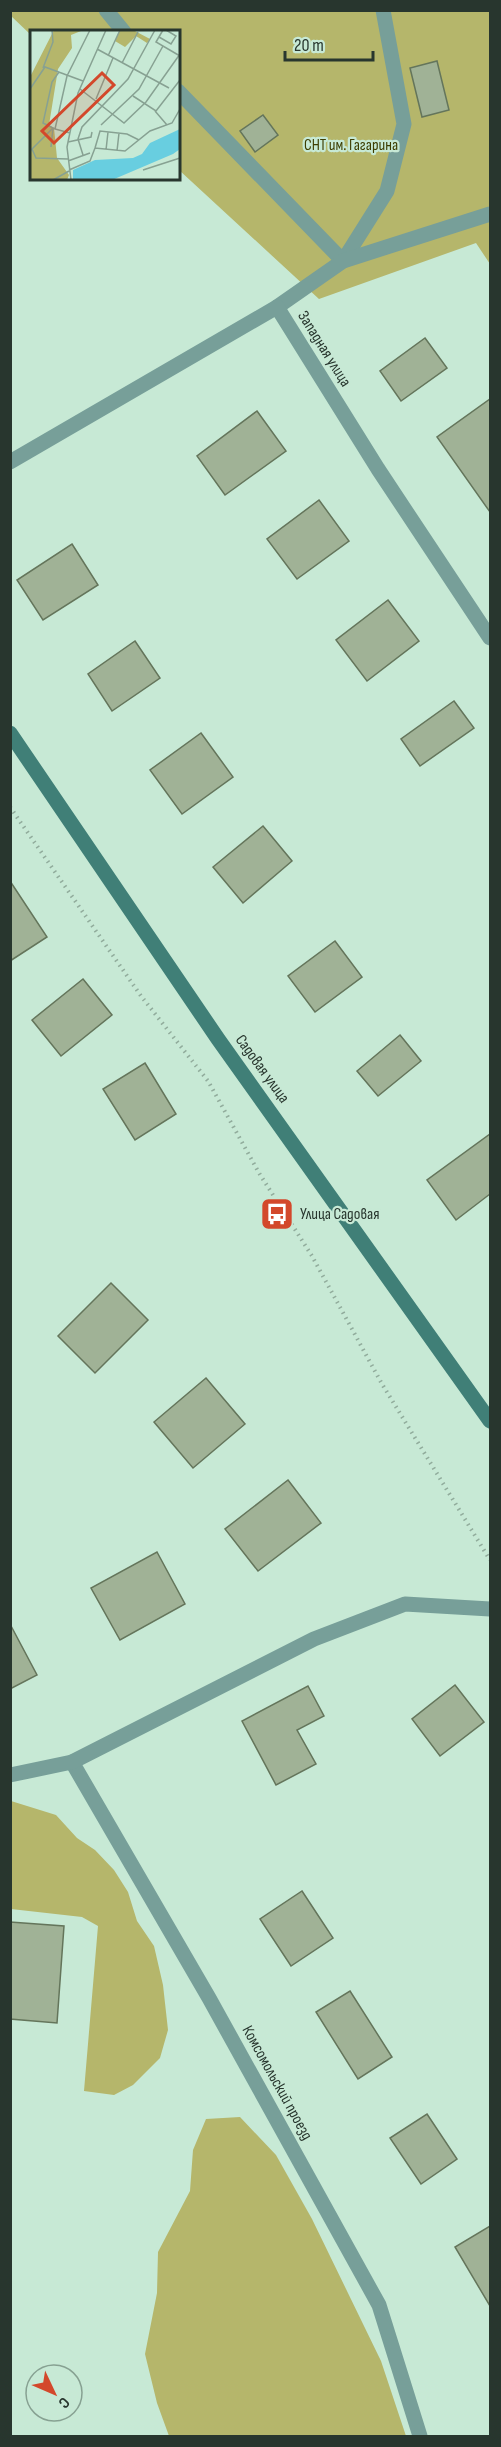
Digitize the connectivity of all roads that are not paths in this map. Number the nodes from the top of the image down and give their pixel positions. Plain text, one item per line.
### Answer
1 (106, 10) edge
2 (383, 10) edge
3 (122, 30) edge
4 (180, 93) edge
5 (490, 214) edge
6 (343, 261) junction
7 (277, 307) junction
8 (10, 462) edge
9 (490, 638) edge
10 (10, 734) edge
11 (490, 1421) edge
12 (490, 1609) edge
13 (72, 1762) junction
14 (10, 1774) edge
15 (420, 2436) edge

1 - 3 street
2 - 6 street
4 - 6 street
5 - 6 street
6 - 7 street
7 - 8 street, Западная улица
7 - 9 street, Западная улица
10 - 11 street, Садовая улица
12 - 13 street
13 - 14 street
13 - 15 street, Комсомольский проезд

